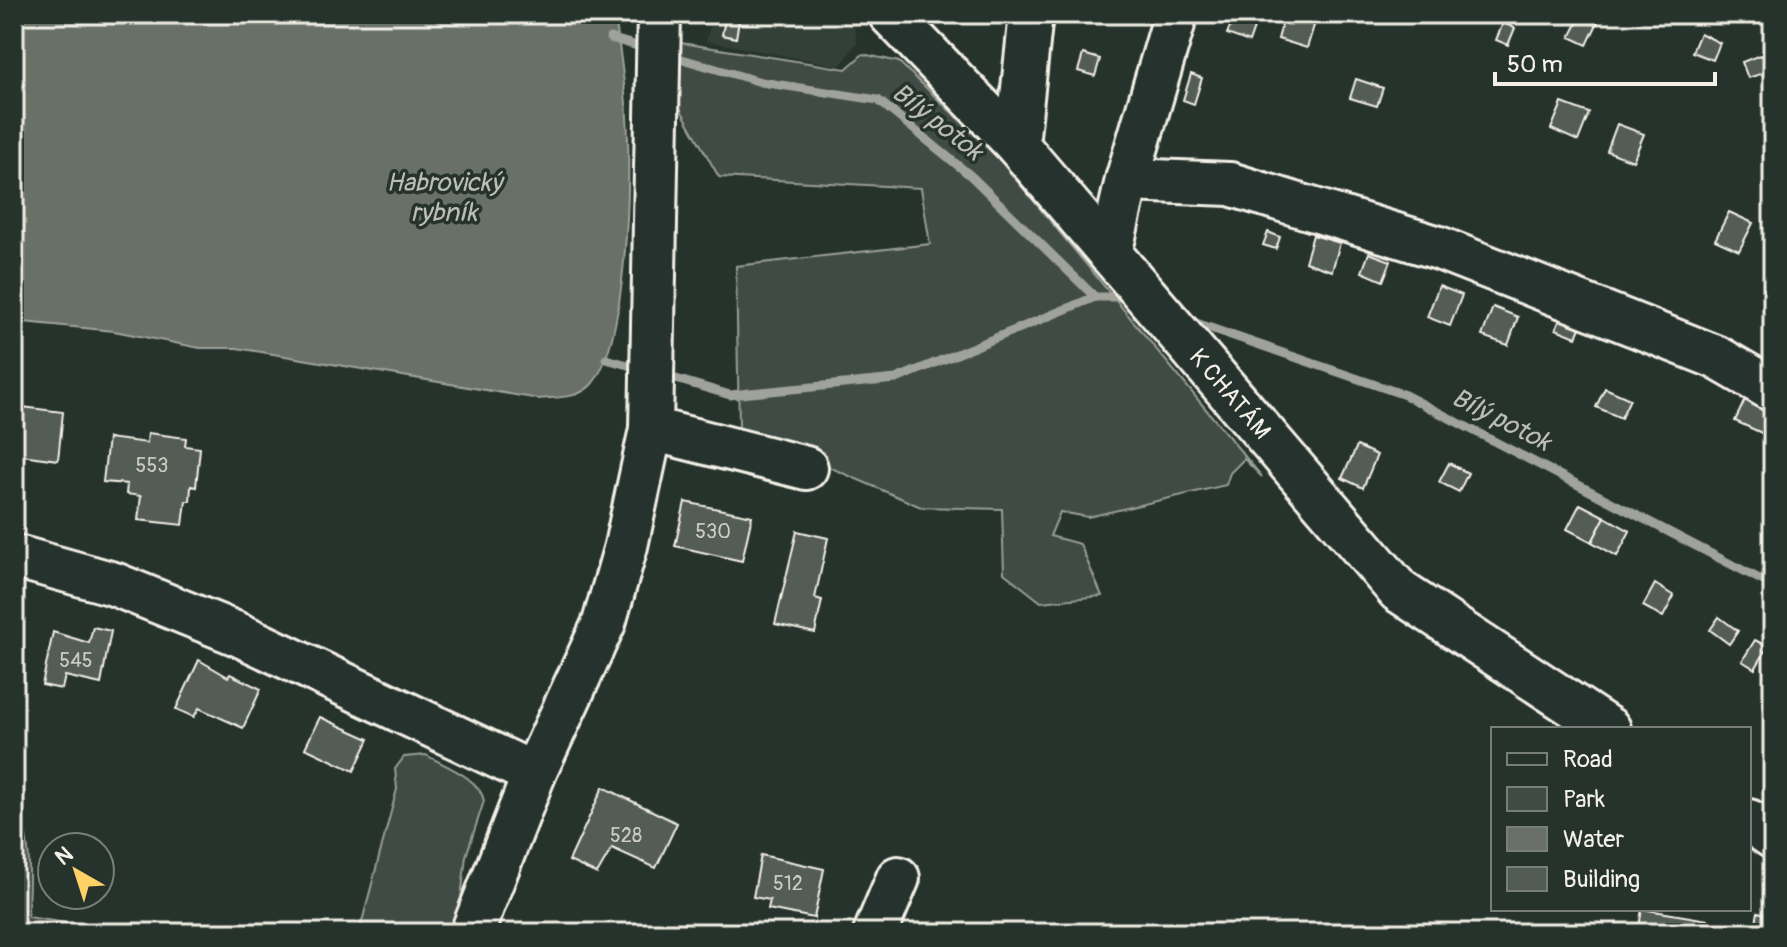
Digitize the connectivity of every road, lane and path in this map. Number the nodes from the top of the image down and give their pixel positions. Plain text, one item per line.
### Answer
1 (659, 14) edge
2 (890, 14) edge
3 (1031, 14) edge
4 (1176, 14) edge
5 (1017, 145) junction
6 (1127, 180) junction
7 (1110, 254) junction
8 (1773, 390) edge
9 (651, 429) junction
10 (806, 468) dead end
11 (14, 556) edge
12 (1606, 727) edge
13 (534, 774) junction
14 (1751, 822) edge
15 (1773, 837) edge
16 (898, 878) dead end
17 (472, 933) edge
18 (875, 933) edge

1 - 9 street
2 - 5 street, K CHATÁM
3 - 5 street
4 - 6 street
5 - 7 street, K CHATÁM
6 - 7 street
6 - 8 street
7 - 12 street, K CHATÁM
9 - 10 street
9 - 13 street
11 - 13 street
13 - 17 street
14 - 15 street
16 - 18 street

